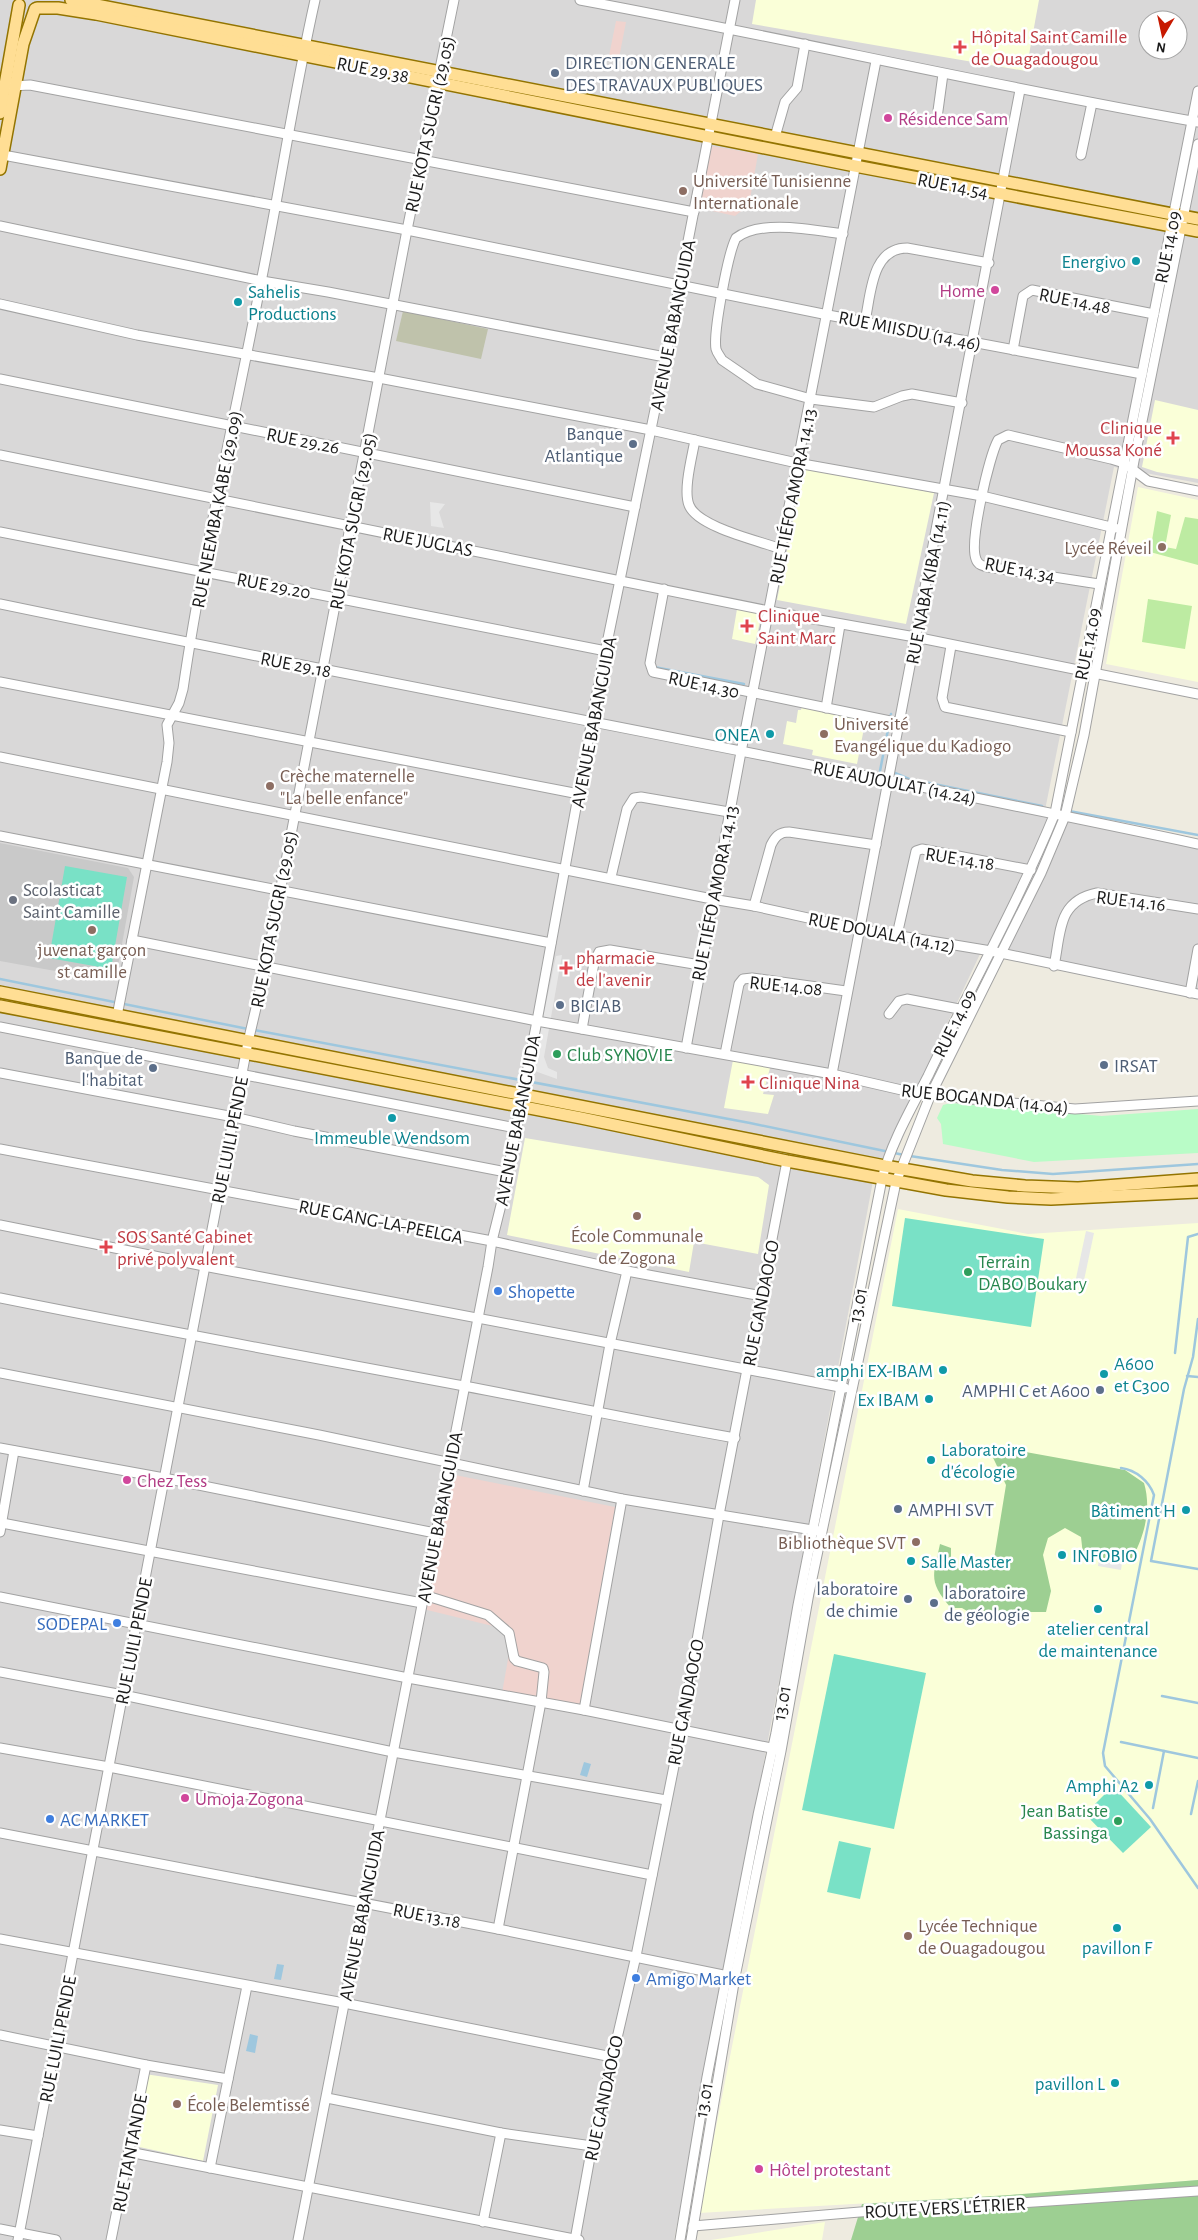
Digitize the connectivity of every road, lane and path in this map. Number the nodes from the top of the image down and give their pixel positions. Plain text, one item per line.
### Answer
1 (71, 0) edge
2 (315, 0) edge
3 (454, 0) edge
4 (580, 0) edge
5 (735, 0) edge
6 (18, 3) edge
7 (39, 6) edge
8 (730, 28) junction
9 (805, 44) junction
10 (303, 51) junction
11 (876, 61) junction
12 (943, 74) junction
13 (438, 77) junction
14 (7, 87) edge
15 (1020, 90) junction
16 (1198, 91) edge
17 (1092, 103) junction
18 (0, 112) edge
19 (937, 118) dead end
20 (1195, 122) edge
21 (711, 124) junction
22 (289, 134) junction
23 (708, 136) junction
24 (775, 137) junction
25 (1198, 144) edge
26 (858, 154) junction
27 (3, 155) junction
28 (1081, 155) dead end
29 (422, 160) junction
30 (856, 166) junction
31 (0, 169) edge
32 (1004, 182) junction
33 (1001, 194) junction
34 (276, 207) junction
35 (694, 212) junction
36 (1198, 219) edge
37 (1178, 221) junction
38 (0, 226) edge
39 (407, 230) junction
40 (1198, 231) edge
41 (843, 234) junction
42 (989, 263) junction
43 (262, 281) junction
44 (679, 285) junction
45 (722, 294) junction
46 (0, 304) edge
47 (393, 304) junction
48 (1154, 314) junction
49 (828, 315) junction
50 (865, 321) junction
51 (974, 342) junction
52 (1013, 350) junction
53 (246, 354) junction
54 (665, 357) junction
55 (1142, 374) junction
56 (379, 378) junction
57 (0, 379) edge
58 (811, 399) junction
59 (962, 403) junction
60 (233, 426) junction
61 (651, 430) junction
62 (695, 440) junction
63 (364, 452) junction
64 (0, 455) edge
65 (797, 463) junction
66 (1124, 463) junction
67 (1133, 470) junction
68 (946, 489) junction
69 (1198, 491) edge
70 (982, 496) junction
71 (217, 499) junction
72 (635, 506) junction
73 (351, 525) junction
74 (1111, 528) junction
75 (1123, 529) junction
76 (0, 532) edge
77 (781, 549) junction
78 (202, 572) junction
79 (620, 579) junction
80 (1099, 584) junction
81 (664, 589) junction
82 (338, 598) junction
83 (0, 604) edge
84 (769, 611) junction
85 (840, 625) junction
86 (915, 637) junction
87 (190, 643) junction
88 (951, 646) junction
89 (606, 651) junction
90 (323, 670) junction
91 (1082, 672) junction
92 (1095, 674) junction
93 (0, 682) edge
94 (752, 694) junction
95 (1198, 694) edge
96 (826, 708) junction
97 (171, 715) junction
98 (592, 722) junction
99 (900, 723) junction
100 (1071, 732) junction
101 (309, 741) junction
102 (740, 752) junction
103 (0, 757) edge
104 (889, 781) junction
105 (160, 790) junction
106 (579, 794) junction
107 (729, 812) junction
108 (1055, 813) junction
109 (293, 816) junction
110 (1065, 816) junction
111 (0, 836) edge
112 (1198, 844) edge
113 (876, 845) junction
114 (145, 865) junction
115 (566, 869) junction
116 (1031, 870) junction
117 (611, 878) junction
118 (279, 891) junction
119 (712, 899) junction
120 (754, 906) junction
121 (1198, 909) edge
122 (858, 929) junction
123 (897, 935) junction
124 (132, 940) junction
125 (551, 943) junction
126 (1198, 948) edge
127 (991, 951) junction
128 (1001, 954) junction
129 (700, 965) junction
130 (266, 966) junction
131 (1054, 966) junction
132 (846, 991) junction
133 (0, 992) edge
134 (1194, 994) edge
135 (0, 1006) edge
136 (959, 1009) junction
137 (889, 1014) dead end
138 (117, 1016) junction
139 (537, 1021) junction
140 (0, 1027) edge
141 (582, 1029) junction
142 (248, 1042) junction
143 (686, 1048) junction
144 (725, 1054) junction
145 (246, 1055) junction
146 (0, 1073) edge
147 (242, 1073) junction
148 (832, 1074) junction
149 (523, 1094) junction
150 (919, 1094) junction
151 (930, 1096) junction
152 (1198, 1101) edge
153 (520, 1107) junction
154 (234, 1117) junction
155 (516, 1128) junction
156 (0, 1149) edge
157 (786, 1161) junction
158 (885, 1166) junction
159 (901, 1169) junction
160 (506, 1172) junction
161 (882, 1179) junction
162 (1198, 1179) edge
163 (896, 1182) junction
164 (220, 1190) junction
165 (1198, 1192) edge
166 (0, 1224) edge
167 (492, 1242) junction
168 (204, 1266) junction
169 (627, 1271) junction
170 (762, 1296) junction
171 (0, 1298) edge
172 (477, 1318) junction
173 (193, 1336) junction
174 (610, 1344) junction
175 (747, 1369) junction
176 (0, 1373) edge
177 (465, 1386) junction
178 (841, 1387) junction
179 (851, 1389) junction
180 (178, 1407) junction
181 (599, 1414) junction
182 (735, 1438) junction
183 (0, 1448) edge
184 (14, 1451) junction
185 (450, 1463) junction
186 (164, 1478) junction
187 (584, 1491) junction
188 (622, 1499) junction
189 (719, 1516) junction
190 (1, 1527) edge
191 (818, 1530) junction
192 (435, 1533) junction
193 (150, 1550) junction
194 (0, 1597) edge
195 (423, 1599) junction
196 (136, 1624) junction
197 (0, 1672) edge
198 (408, 1678) junction
199 (123, 1695) junction
200 (541, 1702) junction
201 (584, 1710) junction
202 (681, 1731) junction
203 (0, 1748) edge
204 (777, 1750) junction
205 (393, 1752) junction
206 (109, 1767) junction
207 (528, 1776) junction
208 (666, 1800) junction
209 (380, 1820) junction
210 (0, 1833) edge
211 (513, 1847) junction
212 (93, 1851) junction
213 (652, 1875) junction
214 (364, 1902) junction
215 (498, 1929) junction
216 (0, 1939) edge
217 (73, 1953) junction
218 (636, 1956) junction
219 (731, 1976) junction
220 (247, 1986) junction
221 (344, 2003) junction
222 (0, 2035) edge
223 (56, 2046) junction
224 (612, 2056) junction
225 (146, 2065) junction
226 (228, 2079) junction
227 (326, 2098) junction
228 (0, 2130) edge
229 (501, 2133) junction
230 (38, 2136) junction
231 (592, 2146) junction
232 (129, 2152) junction
233 (210, 2168) junction
234 (309, 2189) junction
235 (1198, 2191) edge
236 (483, 2222) junction
237 (693, 2226) junction
238 (0, 2229) edge
239 (19, 2236) edge
240 (56, 2240) edge
241 (112, 2240) edge
242 (298, 2240) edge
243 (577, 2240) edge
244 (680, 2240) edge
245 (690, 2240) edge

1 - 10 main road, RUE 29.38
2 - 10 street, RUE NEEMBA KABE (29.09)
3 - 13 street, RUE KOTA SUGRI (29.05)
4 - 8 street
5 - 8 street, AVENUE BABANGUIDA
6 - 7 main road, RUE 29.38
6 - 14 main road
7 - 10 main road, RUE 29.38
7 - 14 main road
8 - 9 street
8 - 21 street, AVENUE BABANGUIDA
9 - 11 street
9 - 24 street
10 - 13 main road, RUE 29.38
10 - 22 street, RUE NEEMBA KABE (29.09)
11 - 12 street
11 - 26 street, RUE TIÉFO AMORA 14.13
12 - 15 street
12 - 19 street
13 - 21 main road, RUE 29.38
13 - 23 main road, RUE 29.38
13 - 29 street, RUE KOTA SUGRI (29.05)
14 - 18 main road
14 - 22 street
14 - 27 main road
15 - 17 street
15 - 32 street, RUE NABA KIBA (14.11)
16 - 20 street, RUE 14.09
17 - 20 street
17 - 28 street
20 - 37 street, RUE 14.09
21 - 23 street, AVENUE BABANGUIDA
21 - 24 main road, RUE 29.38
22 - 29 street
22 - 34 street, RUE NEEMBA KABE (29.09)
23 - 30 main road, RUE 14.54
23 - 35 street, AVENUE BABANGUIDA
24 - 26 main road, RUE 29.38
25 - 37 street, RUE 14.09
26 - 30 street, RUE TIÉFO AMORA 14.13
26 - 32 main road, RUE 29.38
27 - 31 main road
27 - 34 street, RUE MIISDU (14.46)
29 - 35 street
29 - 39 street, RUE KOTA SUGRI (29.05)
30 - 33 main road, RUE 14.54
30 - 41 street, RUE TIÉFO AMORA 14.13
32 - 33 street, RUE NABA KIBA (14.11)
32 - 37 main road, RUE 29.38
33 - 37 main road, RUE 14.54
33 - 42 street, RUE NABA KIBA (14.11)
34 - 39 street, RUE MIISDU (14.46)
34 - 43 street, RUE NEEMBA KABE (29.09)
35 - 44 street, AVENUE BABANGUIDA
36 - 37 main road
37 - 40 main road, RUE 14.54
37 - 48 street, RUE 14.09
37 - 67 street, RUE 14.09
38 - 43 street
39 - 44 street, RUE MIISDU (14.46)
39 - 47 street, RUE KOTA SUGRI (29.05)
41 - 45 street
41 - 49 street, RUE TIÉFO AMORA 14.13
42 - 50 street
42 - 51 street, RUE NABA KIBA (14.11)
43 - 47 street
43 - 53 street, RUE NEEMBA KABE (29.09)
44 - 45 street, RUE MIISDU (14.46)
44 - 54 street, AVENUE BABANGUIDA
45 - 49 street, RUE MIISDU (14.46)
45 - 58 street
46 - 53 street
47 - 54 street
47 - 56 street, RUE KOTA SUGRI (29.05)
48 - 52 street, RUE 14.48
48 - 55 street, RUE 14.09
49 - 50 street, RUE MIISDU (14.46)
49 - 58 street, RUE TIÉFO AMORA 14.13
50 - 51 street, RUE MIISDU (14.46)
51 - 52 street, RUE MIISDU (14.46)
51 - 59 street, RUE NABA KIBA (14.11)
52 - 55 street, RUE MIISDU (14.46)
53 - 56 street
53 - 60 street, RUE NEEMBA KABE (29.09)
54 - 61 street, AVENUE BABANGUIDA
55 - 66 street, RUE 14.09
56 - 61 street
56 - 63 street, RUE KOTA SUGRI (29.05)
57 - 60 street, RUE 29.26
58 - 59 street
58 - 65 street, RUE TIÉFO AMORA 14.13
59 - 68 street, RUE NABA KIBA (14.11)
60 - 63 street, RUE 29.26
60 - 71 street, RUE NEEMBA KABE (29.09)
61 - 62 street
61 - 72 street, AVENUE BABANGUIDA
62 - 65 street
62 - 77 street
63 - 72 street, RUE 29.26
63 - 73 street, RUE KOTA SUGRI (29.05)
64 - 71 street, RUE JUGLAS
65 - 68 street
65 - 77 street, RUE TIÉFO AMORA 14.13
66 - 67 street
66 - 70 street
66 - 74 street, RUE 14.09
67 - 69 street
67 - 75 street, RUE 14.09
68 - 70 street
68 - 86 street, RUE NABA KIBA (14.11)
70 - 74 street
70 - 80 street, RUE 14.34
71 - 73 street, RUE JUGLAS
71 - 78 street, RUE NEEMBA KABE (29.09)
72 - 79 street, AVENUE BABANGUIDA
73 - 79 street, RUE JUGLAS
73 - 82 street, RUE KOTA SUGRI (29.05)
74 - 75 street
74 - 80 street, RUE 14.09
75 - 92 street, RUE 14.09
76 - 78 street, RUE 29.20
77 - 84 street, RUE TIÉFO AMORA 14.13
78 - 82 street, RUE 29.20
78 - 87 street, RUE NEEMBA KABE (29.09)
79 - 81 street, RUE JUGLAS
79 - 89 street, AVENUE BABANGUIDA
80 - 91 street, RUE 14.09
81 - 84 street, RUE JUGLAS
81 - 94 street, RUE 14.30
82 - 89 street, RUE 29.20
82 - 90 street, RUE KOTA SUGRI (29.05)
83 - 87 street, RUE 29.18
84 - 85 street, RUE JUGLAS
84 - 94 street, RUE TIÉFO AMORA 14.13
85 - 86 street, RUE JUGLAS
85 - 96 street
86 - 88 street, RUE JUGLAS
86 - 99 street, RUE NABA KIBA (14.11)
87 - 90 street, RUE 29.18
87 - 97 street, RUE NEEMBA KABE (29.09)
88 - 91 street, RUE JUGLAS
88 - 100 street
89 - 98 street, AVENUE BABANGUIDA
90 - 98 street, RUE 29.18
90 - 101 street, RUE KOTA SUGRI (29.05)
91 - 92 street, RUE JUGLAS
91 - 100 street, RUE 14.09
92 - 95 street, RUE JUGLAS
92 - 110 street, RUE 14.09
93 - 97 street
94 - 96 street
94 - 102 street, RUE TIÉFO AMORA 14.13
96 - 99 street
97 - 101 street
97 - 105 street, RUE NEEMBA KABE (29.09)
98 - 102 street, RUE AUJOULAT (14.24)
98 - 106 street, AVENUE BABANGUIDA
99 - 104 street, RUE NABA KIBA (14.11)
100 - 108 street, RUE 14.09
101 - 106 street
101 - 109 street, RUE KOTA SUGRI (29.05)
102 - 104 street, RUE AUJOULAT (14.24)
102 - 107 street, RUE TIÉFO AMORA 14.13
103 - 105 street, RUE DOUALA (14.12)
104 - 108 street, RUE AUJOULAT (14.24)
104 - 113 street, RUE NABA KIBA (14.11)
105 - 109 street, RUE DOUALA (14.12)
105 - 114 street, RUE NEEMBA KABE (29.09)
106 - 115 street, AVENUE BABANGUIDA
107 - 117 street
107 - 119 street, RUE TIÉFO AMORA 14.13
108 - 110 street, RUE AUJOULAT (14.24)
108 - 116 street, RUE 14.09
109 - 115 street, RUE DOUALA (14.12)
109 - 118 street, RUE KOTA SUGRI (29.05)
110 - 112 street, RUE AUJOULAT (14.24)
110 - 128 street, RUE 14.09
111 - 114 street
113 - 120 street
113 - 122 street, RUE NABA KIBA (14.11)
114 - 118 street
114 - 124 street, RUE NEEMBA KABE (29.09)
115 - 117 street, RUE DOUALA (14.12)
115 - 125 street, AVENUE BABANGUIDA
116 - 123 street, RUE 14.18
116 - 127 street, RUE 14.09
117 - 119 street, RUE DOUALA (14.12)
118 - 125 street
118 - 130 street, RUE KOTA SUGRI (29.05)
119 - 120 street, RUE DOUALA (14.12)
119 - 129 street, RUE TIÉFO AMORA 14.13
120 - 122 street, RUE DOUALA (14.12)
121 - 131 street, RUE 14.16
122 - 123 street, RUE DOUALA (14.12)
122 - 132 street, RUE NABA KIBA (14.11)
123 - 127 street, RUE DOUALA (14.12)
124 - 130 street, RUE BOGANDA (14.04)
124 - 138 street, RUE NEEMBA KABE (29.09)
125 - 139 street, AVENUE BABANGUIDA
126 - 134 street
127 - 128 street, RUE DOUALA (14.12)
127 - 136 street, RUE 14.09
128 - 131 street, RUE DOUALA (14.12)
128 - 151 street, RUE 14.09
129 - 141 street
129 - 143 street, RUE TIÉFO AMORA 14.13
130 - 139 street, RUE BOGANDA (14.04)
130 - 142 street, RUE KOTA SUGRI (29.05)
131 - 134 street, RUE DOUALA (14.12)
132 - 144 street, RUE 14.08
132 - 148 street, RUE NABA KIBA (14.11)
133 - 138 main road
135 - 145 main road
136 - 137 street
136 - 150 street, RUE 14.09
138 - 142 main road
139 - 141 street, RUE BOGANDA (14.04)
139 - 149 street, AVENUE BABANGUIDA
140 - 147 street
141 - 143 street, RUE BOGANDA (14.04)
142 - 145 street, RUE LUILI PENDE
142 - 149 main road
143 - 144 street, RUE BOGANDA (14.04)
144 - 148 street, RUE BOGANDA (14.04)
145 - 147 street, RUE LUILI PENDE
145 - 153 main road
146 - 154 street
147 - 154 street, RUE LUILI PENDE
147 - 155 street
148 - 150 street, RUE BOGANDA (14.04)
149 - 153 street, AVENUE BABANGUIDA
149 - 158 main road
150 - 151 street, RUE BOGANDA (14.04)
150 - 158 street, RUE 14.09
151 - 152 street, RUE BOGANDA (14.04)
151 - 159 street, RUE 14.09
153 - 155 street, AVENUE BABANGUIDA
153 - 157 main road
154 - 160 street
154 - 164 street, RUE LUILI PENDE
155 - 160 street, AVENUE BABANGUIDA
156 - 164 street, RUE GANG-LA-PEELGA
157 - 161 main road
157 - 170 street, RUE GANDAOGO
158 - 159 main road
158 - 161 street, 13.01
159 - 162 main road
159 - 163 street, 13.01
160 - 167 street, AVENUE BABANGUIDA
161 - 163 main road
161 - 178 street, 13.01
163 - 165 main road
163 - 179 street, 13.01
164 - 167 street, RUE GANG-LA-PEELGA
164 - 168 street, RUE LUILI PENDE
166 - 168 street
167 - 169 street, RUE GANG-LA-PEELGA
167 - 172 street, AVENUE BABANGUIDA
168 - 172 street
168 - 173 street, RUE LUILI PENDE
169 - 170 street, RUE GANG-LA-PEELGA
169 - 174 street
170 - 175 street, RUE GANDAOGO
171 - 173 street
172 - 174 street
172 - 177 street, AVENUE BABANGUIDA
173 - 177 street
173 - 180 street, RUE LUILI PENDE
174 - 175 street
174 - 181 street
175 - 178 street
175 - 182 street, RUE GANDAOGO
176 - 180 street
177 - 181 street
177 - 185 street, AVENUE BABANGUIDA
178 - 179 street
178 - 191 street, 13.01
179 - 191 street, 13.01
180 - 185 street
180 - 186 street, RUE LUILI PENDE
181 - 182 street
181 - 187 street
182 - 189 street, RUE GANDAOGO
183 - 184 street
184 - 186 street
184 - 190 street
185 - 187 street
185 - 192 street, AVENUE BABANGUIDA
186 - 192 street
186 - 193 street, RUE LUILI PENDE
187 - 188 street
188 - 189 street
188 - 201 street
189 - 191 street
189 - 202 street, RUE GANDAOGO
190 - 193 street
191 - 204 street, 13.01
192 - 195 street, AVENUE BABANGUIDA
193 - 195 street
193 - 196 street, RUE LUILI PENDE
194 - 196 street
195 - 198 street, AVENUE BABANGUIDA
195 - 200 street
196 - 198 street
196 - 199 street, RUE LUILI PENDE
197 - 199 street
198 - 200 street
198 - 205 street, AVENUE BABANGUIDA
199 - 205 street
199 - 206 street, RUE LUILI PENDE
200 - 201 street
200 - 207 street
201 - 202 street
202 - 204 street
202 - 208 street, RUE GANDAOGO
203 - 206 street
204 - 219 street, 13.01
205 - 207 street
205 - 209 street, AVENUE BABANGUIDA
206 - 209 street
206 - 212 street, RUE LUILI PENDE
207 - 208 street
207 - 211 street
208 - 213 street, RUE GANDAOGO
209 - 211 street
209 - 214 street, AVENUE BABANGUIDA
210 - 212 street, RUE 13.18
211 - 213 street
211 - 215 street
212 - 214 street, RUE 13.18
212 - 217 street, RUE LUILI PENDE
213 - 218 street, RUE GANDAOGO
214 - 215 street, RUE 13.18
214 - 221 street, AVENUE BABANGUIDA
215 - 218 street, RUE 13.18
216 - 217 street
217 - 220 street
217 - 223 street, RUE LUILI PENDE
218 - 219 street, RUE 13.18
218 - 224 street, RUE GANDAOGO
219 - 237 street, 13.01
219 - 244 street, 13.01
220 - 221 street
220 - 226 street
221 - 224 street
221 - 227 street, AVENUE BABANGUIDA
222 - 223 street
223 - 225 street
223 - 230 street, RUE LUILI PENDE
224 - 231 street, RUE GANDAOGO
225 - 226 street
225 - 232 street, RUE TANTANDE
226 - 233 street
227 - 229 street
227 - 234 street, AVENUE BABANGUIDA
228 - 230 street
229 - 231 street
229 - 236 street
230 - 239 street, RUE LUILI PENDE
231 - 243 street, RUE GANDAOGO
232 - 233 street
232 - 241 street, RUE TANTANDE
233 - 234 street
234 - 236 street
234 - 242 street, AVENUE BABANGUIDA
235 - 237 street, ROUTE VERS L'ÉTRIER
236 - 243 street
237 - 245 street, 13.01
238 - 239 street
239 - 240 street

